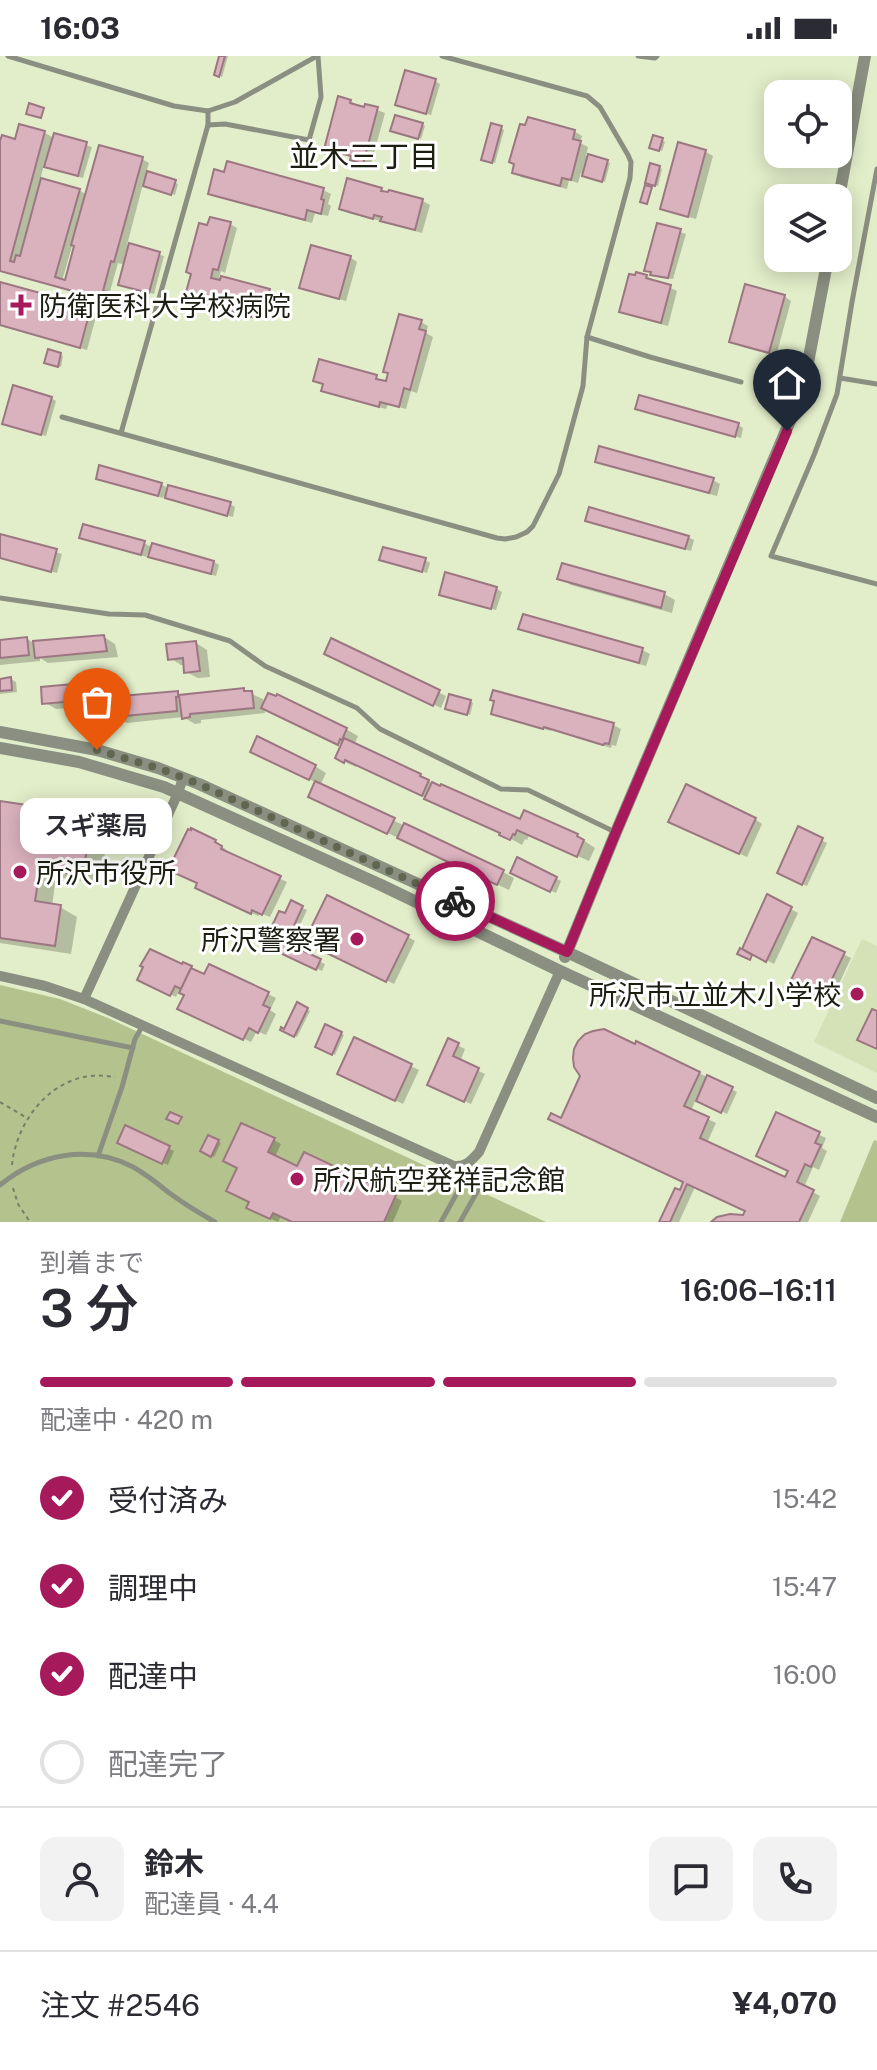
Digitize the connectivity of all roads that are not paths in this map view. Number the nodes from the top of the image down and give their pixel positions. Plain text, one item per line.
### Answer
1 (8, 56) edge
2 (318, 56) edge
3 (442, 56) edge
4 (638, 56) edge
5 (657, 56) edge
6 (865, 56) edge
7 (208, 111) junction
8 (208, 125) junction
9 (877, 169) edge
10 (841, 184) edge
11 (825, 272) edge
12 (587, 337) junction
13 (840, 378) junction
14 (741, 382) dead end
15 (877, 384) edge
16 (62, 417) dead end
17 (121, 433) junction
18 (877, 584) edge
19 (0, 598) edge
20 (0, 732) edge
21 (0, 748) edge
22 (183, 778) junction
23 (178, 793) junction
24 (616, 832) junction
25 (567, 952) junction
26 (560, 971) junction
27 (0, 976) edge
28 (84, 999) junction
29 (0, 1021) edge
30 (143, 1024) junction
31 (133, 1048) junction
32 (877, 1098) edge
33 (877, 1117) edge
34 (98, 1156) junction
35 (464, 1171) junction
36 (0, 1185) edge
37 (215, 1222) edge
38 (441, 1222) edge
39 (460, 1222) edge

1 - 7 lane
2 - 7 lane
2 - 8 lane
3 - 12 lane
4 - 5 lane
6 - 10 street
7 - 8 lane
8 - 17 lane
9 - 13 lane
11 - 24 street
12 - 14 lane
12 - 17 lane
13 - 15 lane
13 - 18 lane
16 - 17 lane
19 - 24 lane
20 - 22 street
21 - 23 street
22 - 23 street
22 - 25 street
23 - 26 street
23 - 28 street
24 - 25 street
25 - 26 street
25 - 32 street
26 - 33 street
26 - 35 street
27 - 28 street
28 - 30 street
29 - 31 lane
30 - 31 lane
30 - 35 street
31 - 34 lane
34 - 36 lane
34 - 37 lane
35 - 38 lane
35 - 39 lane

